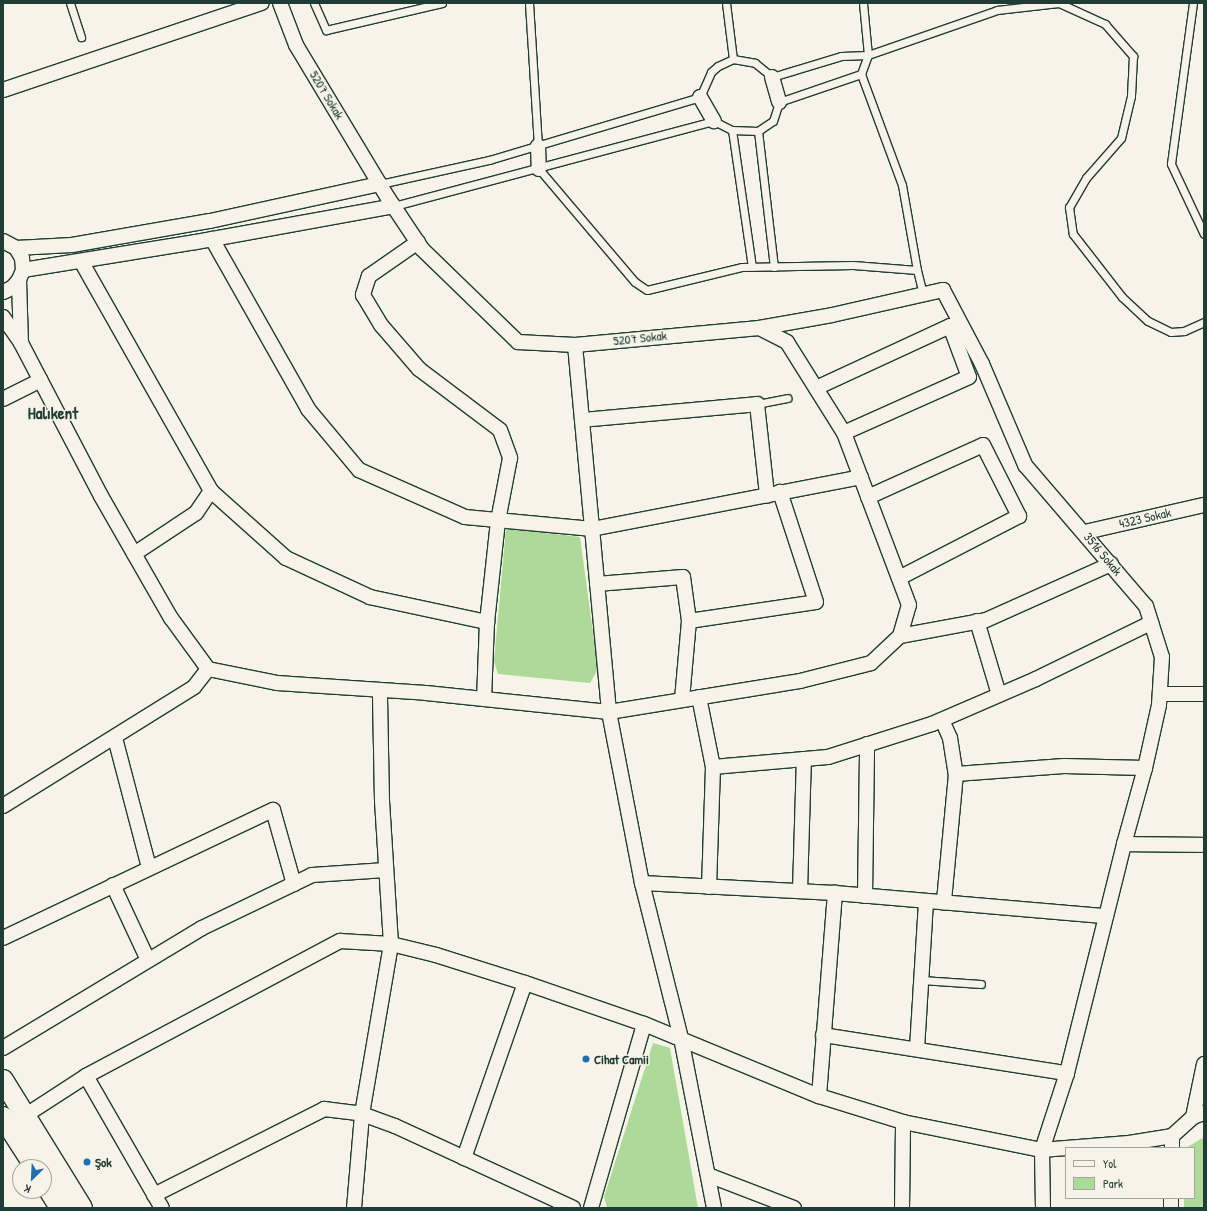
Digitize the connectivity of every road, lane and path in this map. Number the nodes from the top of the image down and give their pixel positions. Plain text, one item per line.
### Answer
1 (70, 3) edge
2 (262, 3) edge
3 (280, 3) edge
4 (314, 3) edge
5 (442, 3) edge
6 (529, 3) edge
7 (726, 3) edge
8 (863, 3) edge
9 (1193, 3) edge
10 (1020, 5) edge
11 (81, 37) dead end
12 (868, 55) junction
13 (734, 59) junction
14 (861, 74) junction
15 (772, 77) junction
16 (3, 90) edge
17 (700, 97) junction
18 (779, 102) junction
19 (714, 121) junction
20 (732, 130) junction
21 (758, 131) junction
22 (538, 146) junction
23 (539, 168) junction
24 (380, 184) junction
25 (394, 206) junction
26 (1204, 234) edge
27 (212, 239) junction
28 (7, 240) edge
29 (418, 242) junction
30 (81, 261) junction
31 (774, 266) junction
32 (752, 267) junction
33 (917, 270) junction
34 (21, 275) junction
35 (943, 290) joint
36 (3, 292) edge
37 (923, 294) junction
38 (3, 317) edge
39 (1204, 322) edge
40 (759, 328) junction
41 (22, 343) junction
42 (575, 344) junction
43 (41, 380) junction
44 (816, 388) junction
45 (787, 398) dead end
46 (3, 399) edge
47 (757, 404) junction
48 (582, 420) junction
49 (844, 433) junction
50 (861, 477) junction
51 (211, 491) junction
52 (773, 493) junction
53 (868, 497) junction
54 (1204, 504) edge
55 (498, 521) junction
56 (592, 529) junction
57 (1085, 532) junction
58 (134, 554) junction
59 (1112, 564) junction
60 (898, 578) junction
61 (597, 584) junction
62 (688, 621) junction
63 (487, 622) junction
64 (977, 622) junction
65 (1151, 623) junction
66 (900, 636) junction
67 (208, 669) junction
68 (380, 692) junction
69 (1160, 694) junction
70 (1204, 694) edge
71 (999, 695) junction
72 (699, 698) junction
73 (484, 699) junction
74 (682, 700) junction
75 (610, 712) junction
76 (942, 720) junction
77 (115, 738) junction
78 (867, 744) junction
79 (804, 759) junction
80 (713, 767) junction
81 (1145, 768) junction
82 (956, 774) junction
83 (3, 806) edge
84 (1124, 844) junction
85 (1204, 845) edge
86 (149, 868) junction
87 (386, 870) junction
88 (642, 883) junction
89 (294, 884) junction
90 (113, 885) junction
91 (708, 886) junction
92 (800, 892) junction
93 (835, 893) junction
94 (865, 896) junction
95 (926, 901) junction
96 (944, 902) junction
97 (1106, 916) junction
98 (3, 938) edge
99 (391, 944) junction
100 (148, 960) junction
101 (921, 980) junction
102 (526, 983) junction
103 (981, 984) dead end
104 (644, 1024) junction
105 (823, 1035) junction
106 (680, 1038) junction
107 (3, 1048) edge
108 (917, 1050) junction
109 (1204, 1064) edge
110 (1067, 1073) junction
111 (86, 1076) junction
112 (3, 1080) edge
113 (819, 1096) junction
114 (362, 1114) junction
115 (26, 1115) junction
116 (1198, 1115) edge
117 (4, 1122) edge
118 (903, 1122) junction
119 (1172, 1142) edge
120 (1079, 1147) edge
121 (1065, 1148) edge
122 (1042, 1150) junction
123 (464, 1158) junction
124 (29, 1159) edge
125 (708, 1175) junction
126 (52, 1195) edge
127 (154, 1195) junction
128 (60, 1208) edge
129 (82, 1208) edge
130 (162, 1208) edge
131 (354, 1208) edge
132 (573, 1208) edge
133 (591, 1208) edge
134 (714, 1208) edge
135 (794, 1208) edge
136 (902, 1208) edge
137 (1043, 1208) edge

1 - 11 lane
2 - 16 street
3 - 24 street, 5207 Sokak
4 - 5 lane
6 - 22 lane
7 - 13 lane
8 - 12 lane
9 - 26 lane
10 - 12 lane
10 - 39 lane
12 - 14 lane
12 - 15 lane
13 - 15 lane
13 - 17 lane
14 - 18 lane
14 - 33 lane
15 - 18 street
17 - 19 street
17 - 22 lane
18 - 21 lane
19 - 20 lane
19 - 23 lane
20 - 21 lane
20 - 32 lane
21 - 31 lane
22 - 23 street
22 - 24 lane
23 - 25 lane
23 - 32 lane
24 - 25 street, 5207 Sokak
24 - 28 street
25 - 27 street
25 - 29 street, 5207 Sokak
27 - 30 street
27 - 55 street
28 - 34 street
29 - 42 street, 5207 Sokak
29 - 55 street
30 - 34 street
30 - 51 street
31 - 32 lane
31 - 33 lane
33 - 37 lane
34 - 36 street
34 - 41 street
35 - 37 street, 5207 Sokak
35 - 57 street, 3516 Sokak
37 - 40 street, 5207 Sokak
38 - 41 street
40 - 42 street, 5207 Sokak
40 - 44 street
41 - 43 street
42 - 48 street
43 - 46 street
43 - 58 street
44 - 49 street
44 - 49 street
45 - 47 lane
47 - 48 street
47 - 52 street
48 - 56 street
49 - 50 street
50 - 52 street
50 - 53 street
51 - 58 street
51 - 63 street
52 - 56 street
52 - 62 street
53 - 60 street
53 - 60 street
54 - 57 street, 4323 Sokak
55 - 56 street
55 - 63 street
56 - 61 street
57 - 59 street, 3516 Sokak
58 - 67 street
59 - 64 street
59 - 65 street, 3516 Sokak
60 - 66 street
61 - 62 street
61 - 75 street
62 - 74 street
63 - 73 street
64 - 66 street
64 - 71 street
65 - 69 street, 3516 Sokak
65 - 71 street
66 - 72 street
67 - 68 street
67 - 77 street
68 - 73 street
68 - 87 street
69 - 70 street
69 - 81 street, 3516 Sokak
71 - 76 street
72 - 74 street
72 - 80 street
73 - 75 street
74 - 75 street
75 - 88 street
76 - 78 street
76 - 82 street
77 - 83 street
77 - 86 street
78 - 79 street
78 - 94 street
79 - 80 street
79 - 92 street
80 - 91 street
81 - 82 street
81 - 84 street, 3516 Sokak
82 - 96 street
84 - 85 street
84 - 97 street, 3516 Sokak
86 - 89 street
86 - 90 street
87 - 89 street
87 - 99 street
88 - 91 street
88 - 106 street
89 - 100 street
90 - 98 street
90 - 100 street
91 - 92 street
92 - 93 street
93 - 94 street
93 - 105 street
94 - 95 street
95 - 96 street
95 - 101 street
96 - 97 street
97 - 110 street, 3516 Sokak
99 - 102 street
99 - 111 street
99 - 114 street
100 - 107 street
101 - 103 lane
101 - 108 street
102 - 104 street
102 - 123 street
104 - 106 street
104 - 133 street
105 - 108 street
105 - 113 street
106 - 113 street
106 - 125 street
108 - 110 street
109 - 116 street
110 - 122 street, 3516 Sokak
111 - 115 street
111 - 127 street
112 - 115 main road
113 - 118 street
114 - 123 street
114 - 127 street
114 - 131 street
115 - 129 main road
116 - 119 street
117 - 124 main road
118 - 122 street
118 - 136 street
119 - 120 street
121 - 122 street
122 - 137 street, 3516 Sokak
123 - 132 street
125 - 134 street
125 - 135 street
126 - 128 main road
127 - 130 street

